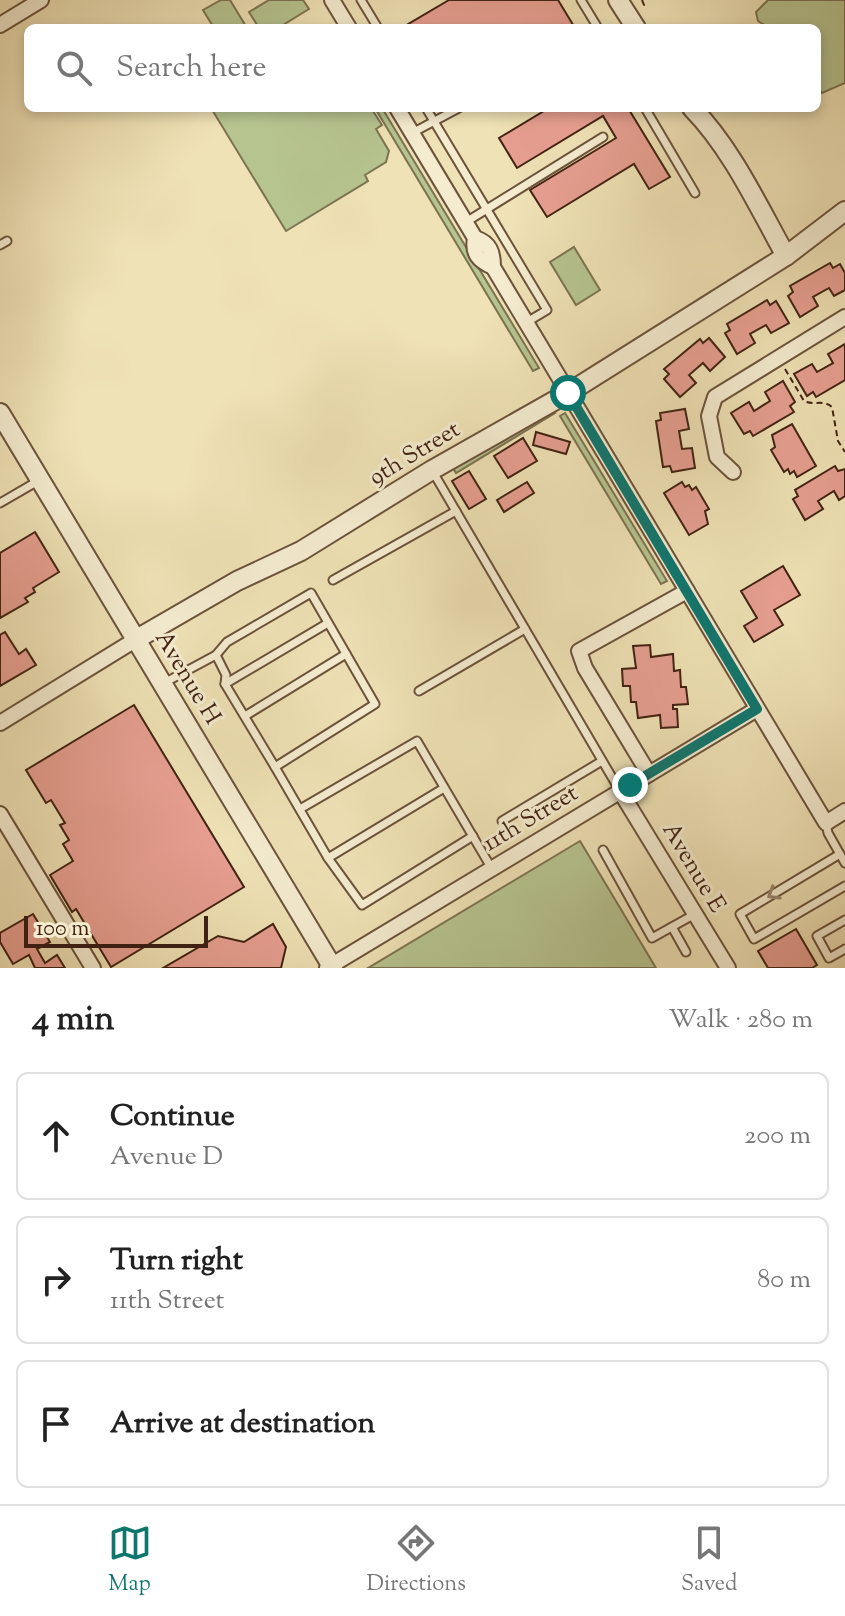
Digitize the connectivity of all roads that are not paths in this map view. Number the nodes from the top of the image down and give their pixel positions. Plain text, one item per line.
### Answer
1 (41, 0) edge
2 (332, 0) edge
3 (361, 0) edge
4 (581, 0) edge
5 (347, 24) edge
6 (376, 24) edge
7 (596, 24) edge
8 (0, 25) edge
9 (399, 112) edge
10 (428, 112) edge
11 (451, 112) edge
12 (647, 112) edge
13 (696, 112) edge
14 (434, 121) junction
15 (412, 133) junction
16 (603, 137) dead end
17 (695, 193) dead end
18 (487, 209) junction
19 (845, 211) edge
20 (466, 223) junction
21 (786, 256) junction
22 (845, 317) edge
23 (526, 323) junction
24 (568, 393) junction
25 (0, 413) edge
26 (432, 470) junction
27 (733, 472) dead end
28 (39, 480) junction
29 (0, 503) edge
30 (456, 511) junction
31 (333, 580) dead end
32 (687, 591) junction
33 (328, 623) junction
34 (525, 629) junction
35 (135, 640) junction
36 (346, 654) junction
37 (216, 655) junction
38 (162, 684) junction
39 (225, 684) junction
40 (419, 691) dead end
41 (757, 709) junction
42 (245, 716) junction
43 (0, 723) edge
44 (602, 761) junction
45 (275, 767) junction
46 (649, 774) junction
47 (444, 788) junction
48 (620, 791) junction
49 (300, 809) junction
50 (845, 811) edge
51 (0, 814) edge
52 (502, 821) dead end
53 (826, 823) junction
54 (473, 836) junction
55 (603, 850) dead end
56 (840, 854) junction
57 (328, 858) junction
58 (845, 863) edge
59 (492, 869) junction
60 (845, 886) edge
61 (695, 914) junction
62 (845, 920) edge
63 (672, 927) junction
64 (845, 949) edge
65 (686, 952) dead end
66 (330, 967) edge
67 (93, 968) edge
68 (728, 968) edge

1 - 8 street
2 - 5 street
3 - 6 lane
4 - 7 lane
9 - 15 street
10 - 14 lane
11 - 14 lane
12 - 17 lane
13 - 21 street
14 - 15 lane
14 - 18 lane
15 - 20 street
16 - 18 lane
18 - 20 lane
18 - 23 lane
19 - 21 street, 9th Street
20 - 23 street
21 - 24 street, 9th Street
22 - 27 street
23 - 24 street
24 - 26 street, 9th Street
24 - 32 street
25 - 28 street, Avenue H
26 - 30 lane
26 - 35 street, 9th Street
28 - 29 lane
28 - 35 street, Avenue H
30 - 31 lane
30 - 34 lane
32 - 41 street
32 - 46 street
33 - 36 lane
33 - 37 lane
33 - 39 lane
34 - 40 lane
34 - 44 lane
35 - 38 street, Avenue H
35 - 43 street, 9th Street
36 - 42 lane
36 - 45 lane
37 - 38 lane
37 - 39 lane
38 - 66 street, Avenue H
39 - 42 lane
41 - 46 street, 11th Street
41 - 53 street
42 - 45 lane
44 - 48 lane
44 - 52 lane
45 - 49 lane
46 - 48 street, 11th Street
47 - 49 lane
47 - 54 lane
47 - 57 lane
48 - 59 street, 11th Street
48 - 61 street, Avenue E
49 - 57 lane
50 - 53 street
51 - 67 street
53 - 56 lane
54 - 57 lane
54 - 59 lane
55 - 63 lane
56 - 58 lane
56 -> 60 lane
59 - 66 street, 11th Street
61 - 63 lane
61 - 68 street, Avenue E
62 - 64 lane
63 - 65 lane

